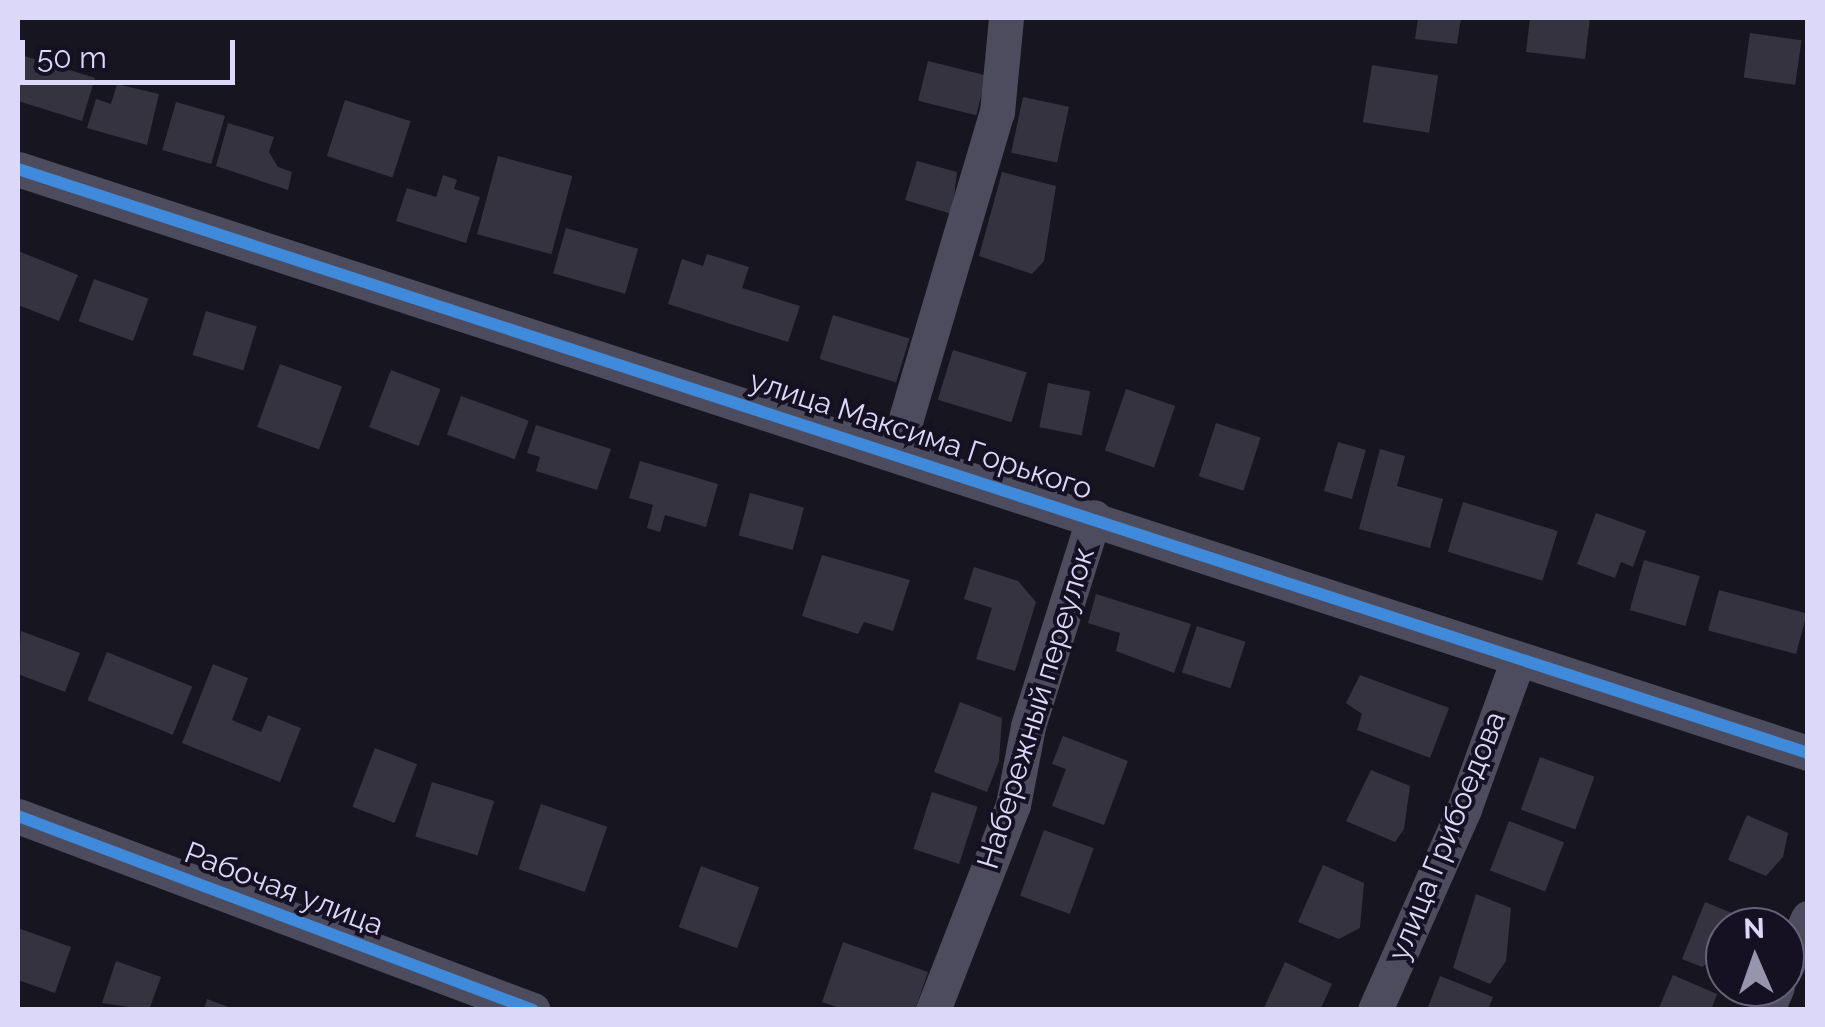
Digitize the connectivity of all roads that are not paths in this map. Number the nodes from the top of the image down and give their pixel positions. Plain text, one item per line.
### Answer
1 (1006, 18) edge
2 (18, 169) edge
3 (896, 452) junction
4 (1094, 517) junction
5 (1517, 662) junction
6 (1808, 753) edge
7 (18, 816) edge
8 (533, 1010) edge
9 (933, 1010) edge
10 (1375, 1010) edge

1 - 3 street
2 - 3 street, улица Максима Горького
3 - 4 street, улица Максима Горького
4 - 5 street, улица Максима Горького
4 - 9 street, Набережный переулок
5 - 6 street, улица Максима Горького
5 - 10 street, улица Грибоедова
7 - 8 street, Рабочая улица

